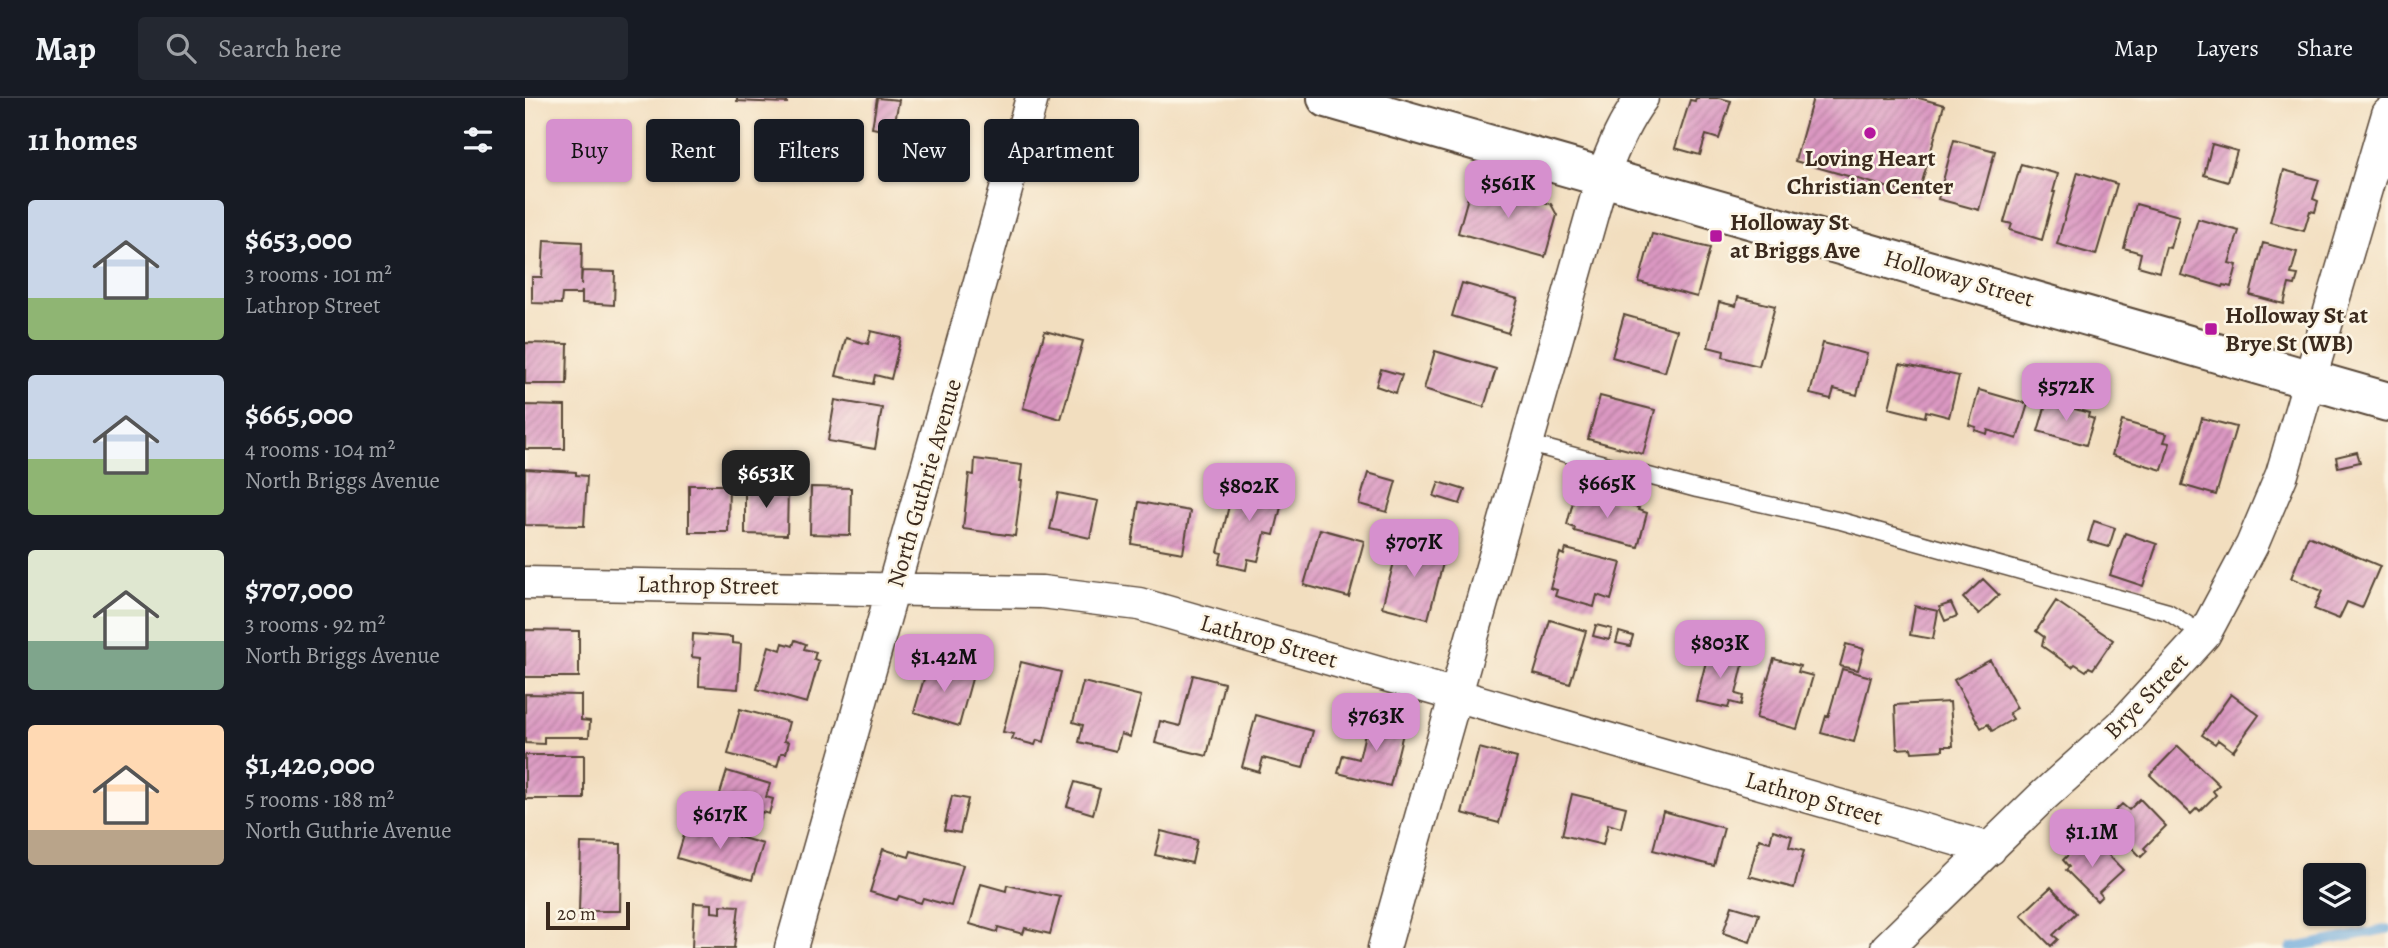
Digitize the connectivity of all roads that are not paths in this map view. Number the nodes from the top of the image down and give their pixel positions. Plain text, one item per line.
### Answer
1 (1032, 98) edge
2 (1327, 98) edge
3 (1642, 98) edge
4 (2388, 114) edge
5 (1602, 175) junction
6 (2309, 380) junction
7 (2388, 402) edge
8 (1526, 443) junction
9 (525, 583) edge
10 (894, 588) junction
11 (2204, 635) junction
12 (1455, 694) junction
13 (1990, 849) junction
14 (792, 948) edge
15 (1384, 948) edge
16 (1887, 948) edge

1 - 10 street, North Guthrie Avenue
2 - 5 main road, Holloway Street
3 - 5 street
4 - 6 street, Brye Street
5 - 6 main road, Holloway Street
5 - 8 street
6 - 7 main road, Holloway Street
6 - 11 street, Brye Street
8 - 11 lane
8 - 12 street
9 - 10 street, Lathrop Street
10 - 12 street, Lathrop Street
10 - 14 street, North Guthrie Avenue
11 - 13 street, Brye Street
12 - 13 street, Lathrop Street
12 - 15 street
13 - 16 street, Brye Street

